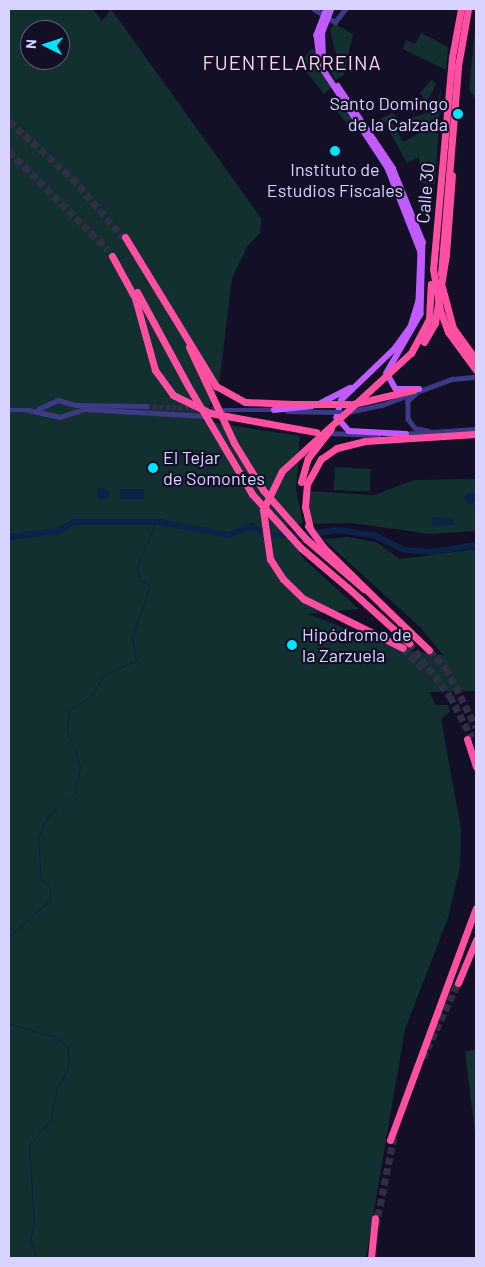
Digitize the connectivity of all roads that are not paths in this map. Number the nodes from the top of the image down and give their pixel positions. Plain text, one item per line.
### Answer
1 (314, 9) edge
2 (345, 9) edge
3 (461, 9) edge
4 (468, 9) edge
5 (326, 13) edge
6 (455, 103) junction
7 (107, 249) tunnel mouth
8 (112, 256) junction
9 (434, 269) junction
10 (412, 355) junction
11 (476, 360) edge
12 (376, 368) junction
13 (475, 369) edge
14 (476, 377) edge
15 (435, 384) junction
16 (416, 390) junction
17 (66, 404) junction
18 (51, 406) junction
19 (146, 406) tunnel mouth
20 (9, 410) edge
21 (28, 410) junction
22 (224, 410) tunnel mouth
23 (274, 410) junction
24 (52, 412) junction
25 (67, 412) junction
26 (476, 430) edge
27 (316, 432) junction
28 (445, 432) junction
29 (406, 434) junction
30 (476, 434) edge
31 (310, 528) junction
32 (365, 588) junction
33 (428, 650) tunnel mouth
34 (476, 752) edge
35 (476, 766) edge
36 (476, 908) edge
37 (476, 940) edge
38 (458, 983) tunnel mouth
39 (390, 1140) tunnel mouth
40 (375, 1218) tunnel mouth
41 (371, 1258) edge

1 - 5 street
2 - 5 street
3 - 9 highway, Calle 30
4 - 6 highway, Calle 30
5 - 12 main road
5 - 16 main road
6 - 10 highway, bridge
6 - 11 highway, Calle 30
7 - 8 highway
8 - 10 highway, bridge
8 - 27 highway
9 - 10 highway
9 - 13 highway, Calle 30
10 - 31 highway, bridge
12 - 23 main road
12 - 29 main road
14 - 15 street
15 - 16 street
15 - 28 street
16 - 23 street, bridge
16 - 32 highway, bridge
17 - 18 street
17 - 19 street
17 - 25 street
18 - 21 street
18 - 24 street
20 - 21 street
21 - 24 street
22 - 23 street
24 - 25 street
25 - 27 street
26 - 28 street
27 - 29 street
28 - 29 street
30 - 31 highway
31 - 32 highway
32 - 33 highway
34 - 35 highway
36 - 39 highway
37 - 38 highway
40 - 41 highway

